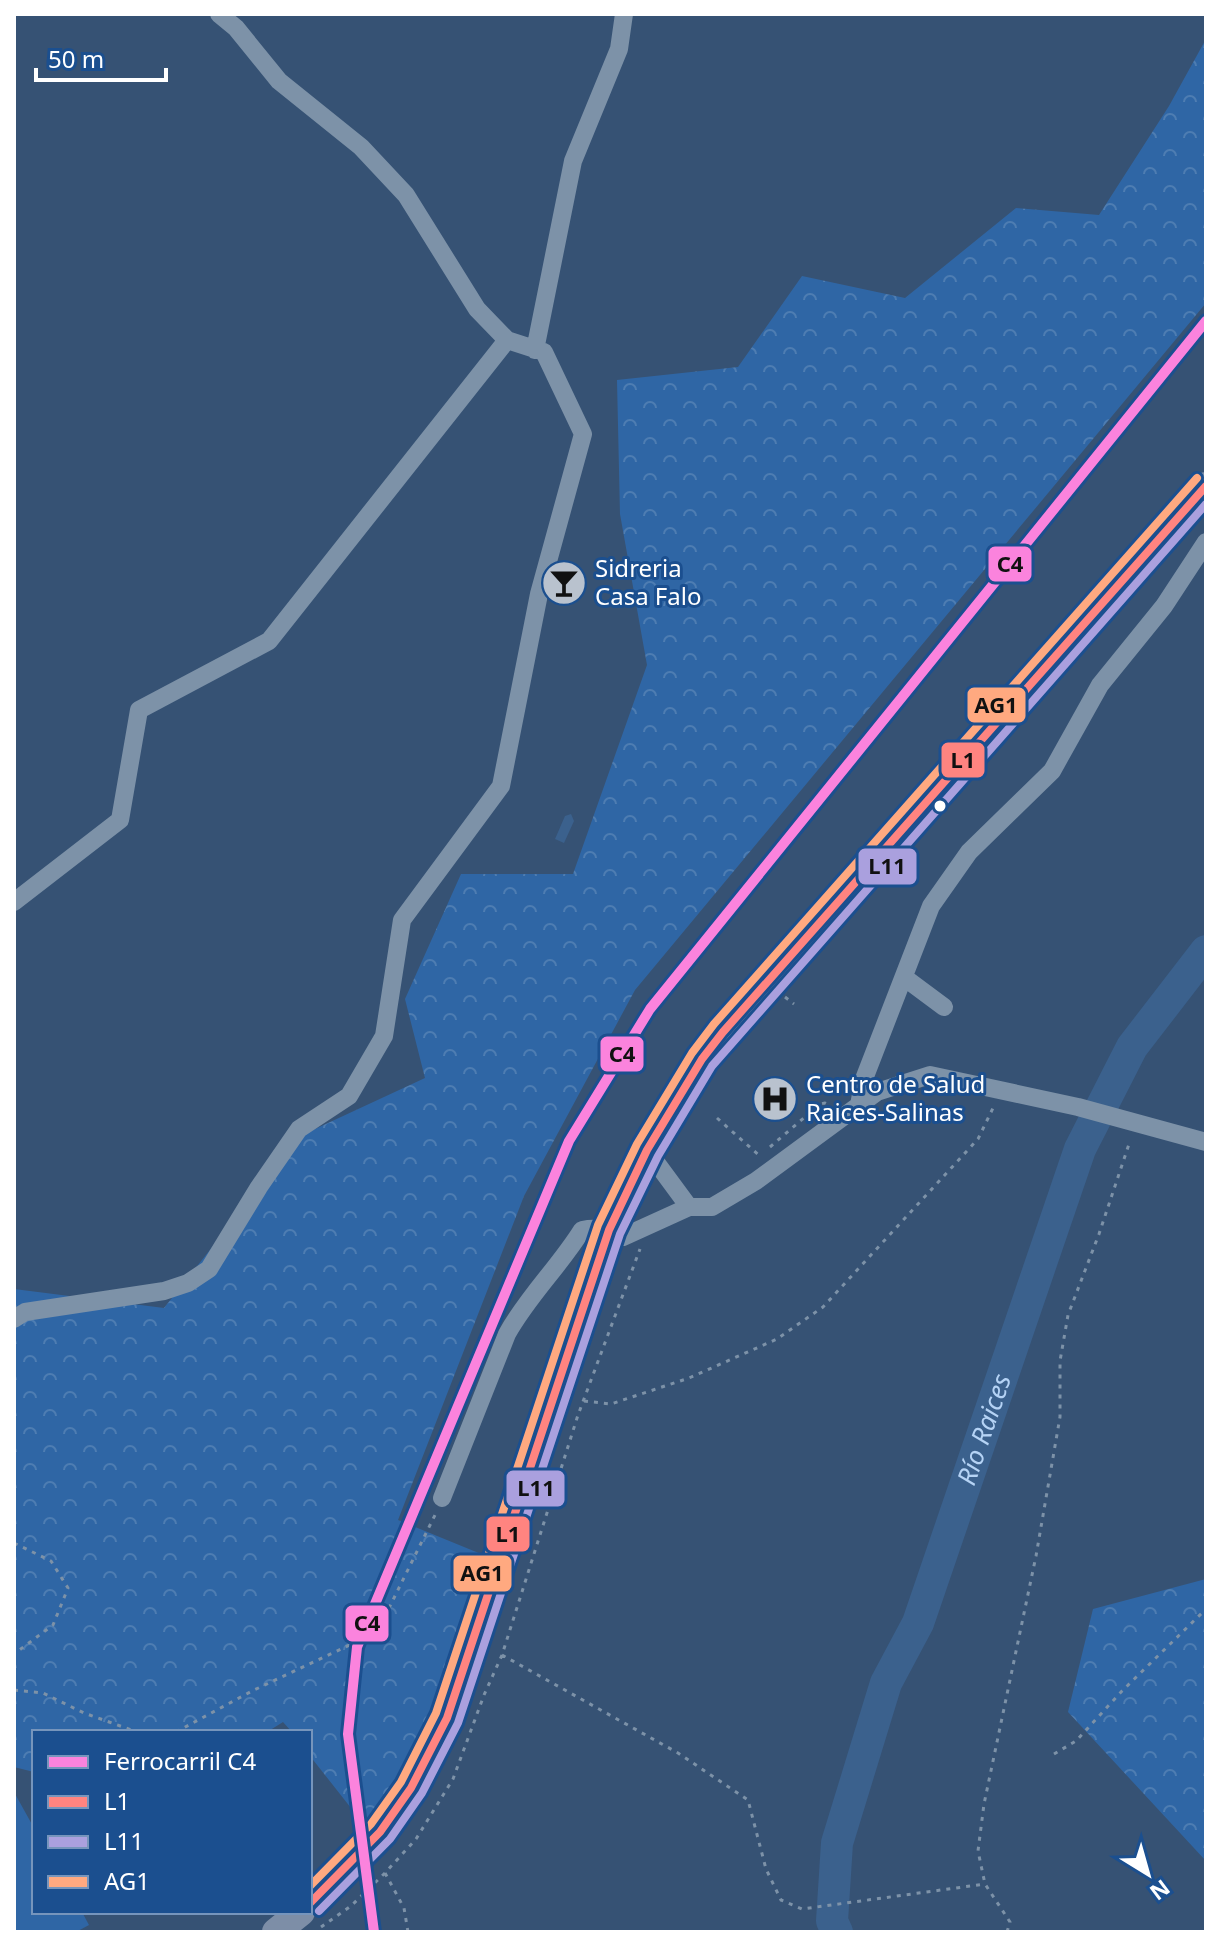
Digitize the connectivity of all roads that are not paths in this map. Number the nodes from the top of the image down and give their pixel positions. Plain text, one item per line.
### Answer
1 (219, 14) edge
2 (624, 14) edge
3 (507, 340) junction
4 (535, 350) junction
5 (1206, 486) edge
6 (1206, 542) edge
7 (14, 902) edge
8 (905, 978) junction
9 (944, 1007) dead end
10 (859, 1105) junction
11 (1206, 1142) edge
12 (647, 1150) junction
13 (689, 1207) junction
14 (609, 1230) junction
15 (14, 1319) edge
16 (442, 1498) road end
17 (312, 1901) edge
18 (298, 1914) edge
19 (276, 1932) edge

1 - 3 street
2 - 4 street
3 - 4 street
3 - 7 street
4 - 15 street
5 - 12 main road
6 - 8 street
8 - 9 street
8 - 10 street
10 - 11 street
10 - 13 street
12 - 13 street
12 - 14 main road
13 - 14 street
14 - 16 street
14 - 17 main road
18 - 19 main road

